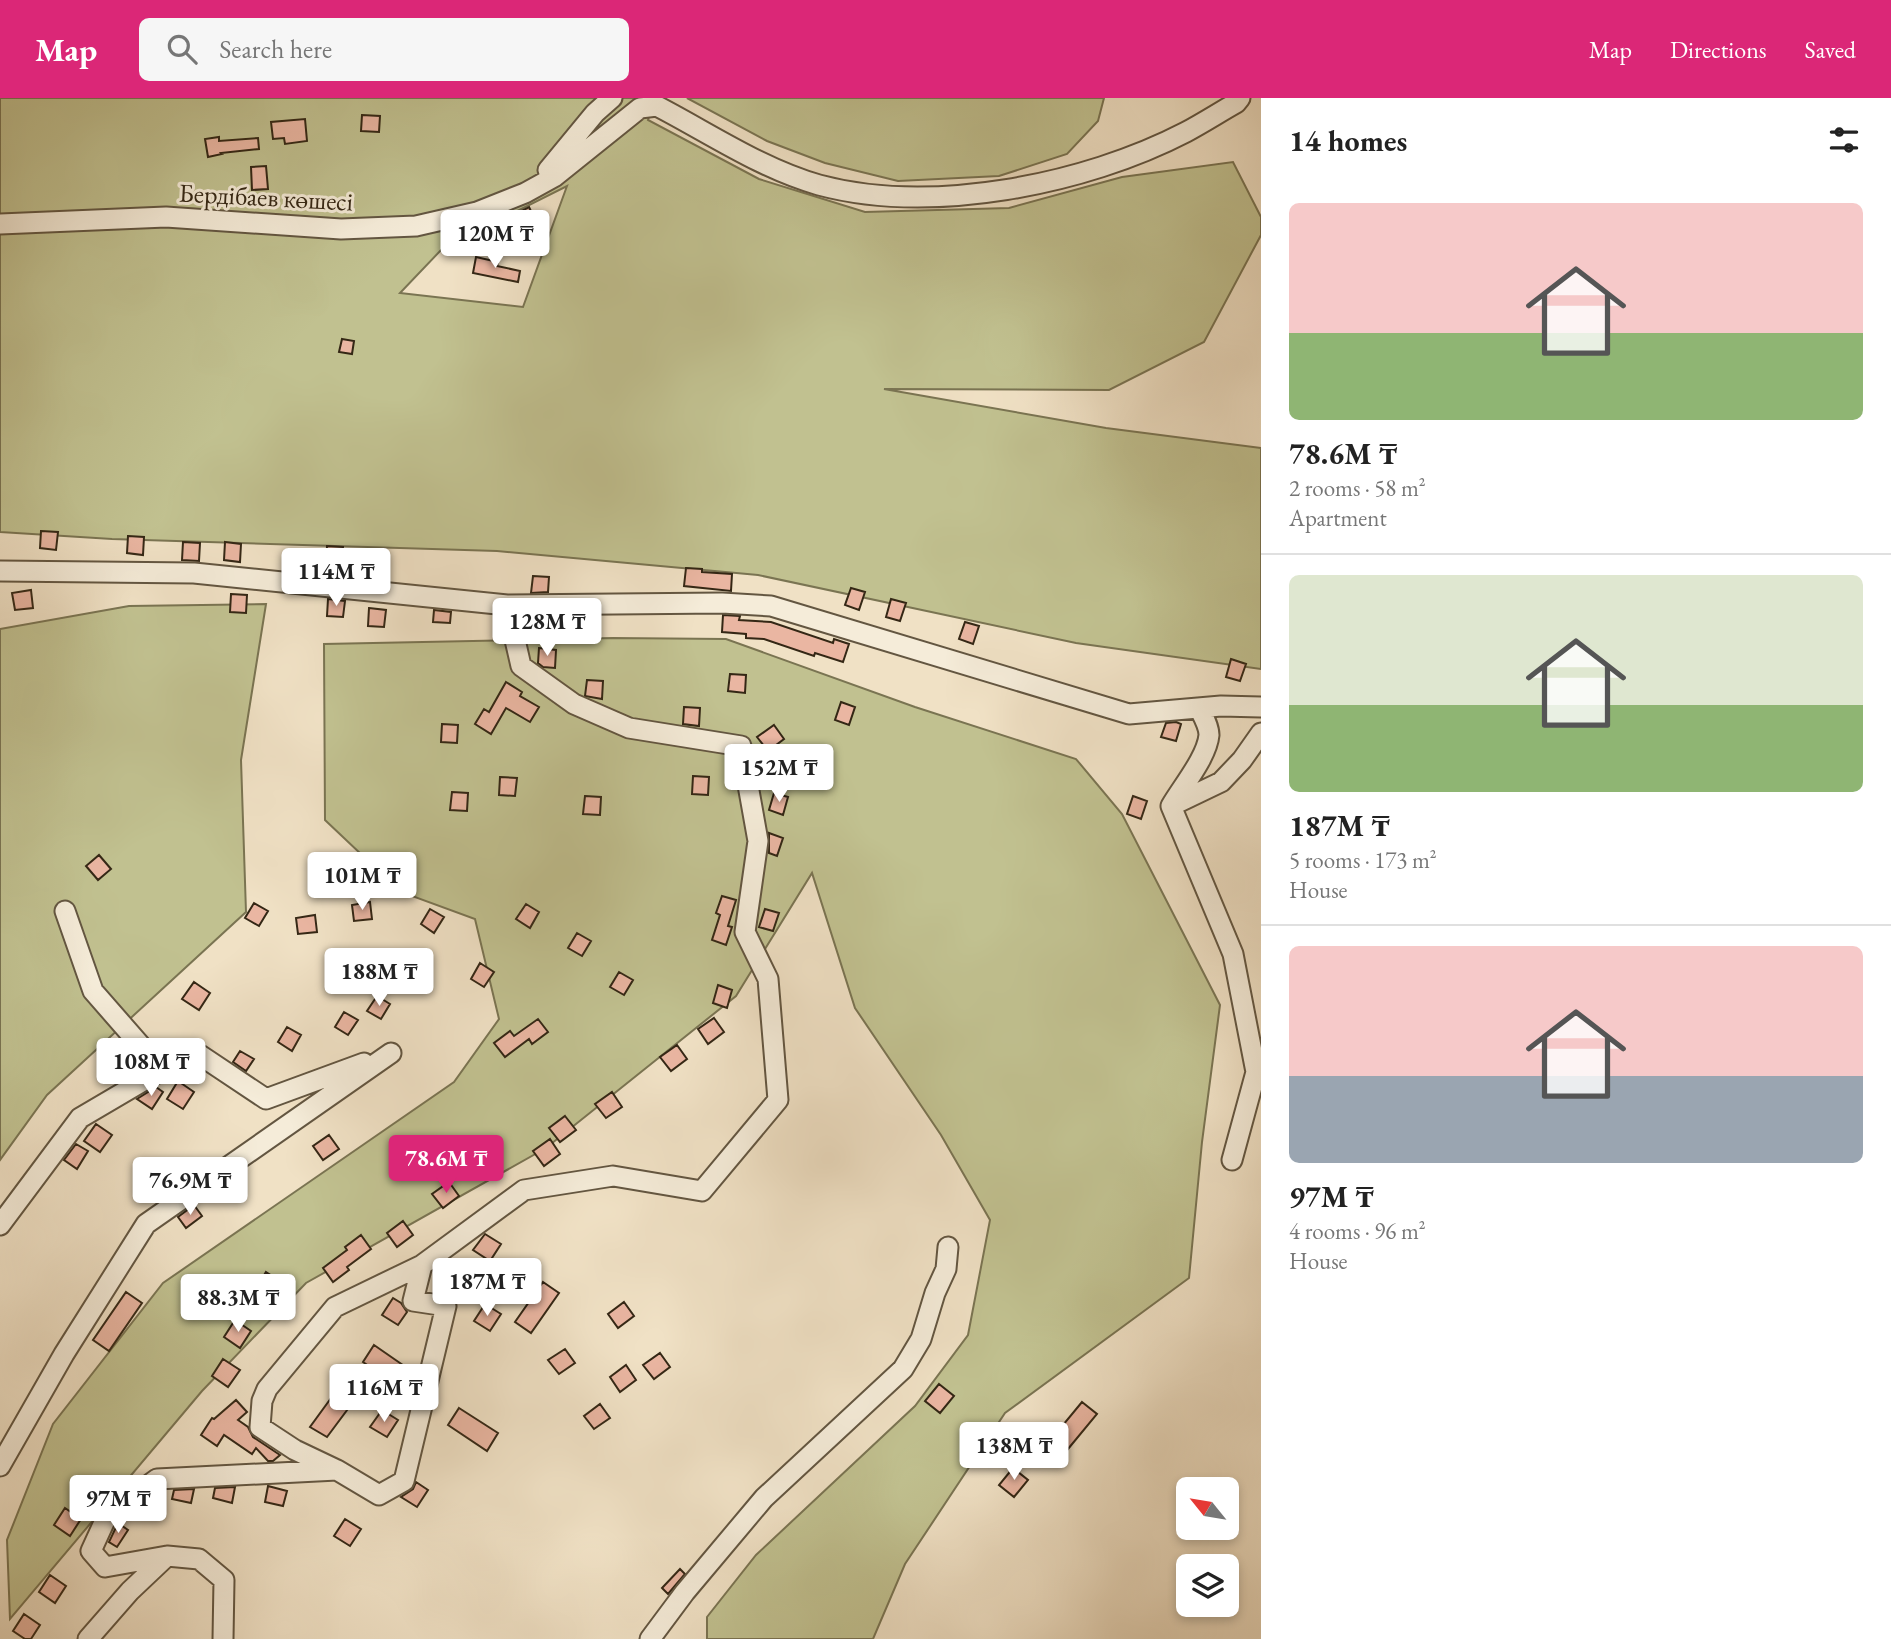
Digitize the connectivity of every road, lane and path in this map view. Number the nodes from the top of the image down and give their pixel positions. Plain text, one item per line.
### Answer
1 (612, 98) edge
2 (1240, 98) edge
3 (525, 193) junction
4 (0, 224) edge
5 (0, 571) edge
6 (508, 605) junction
7 (1261, 707) edge
8 (1199, 708) junction
9 (1261, 733) edge
10 (1171, 806) junction
11 (65, 911) dead end
12 (162, 1070) junction
13 (1232, 1160) dead end
14 (0, 1225) edge
15 (948, 1247) dead end
16 (422, 1265) junction
17 (0, 1466) edge
18 (337, 1471) junction
19 (167, 1556) junction
20 (88, 1639) edge
21 (223, 1639) edge
22 (650, 1639) edge

1 - 3 street
2 - 3 street
3 - 4 street, Бердібаев көшесі
5 - 6 street
6 - 8 street
6 - 16 street
7 - 8 street
8 - 10 street
9 - 10 street
10 - 13 street
11 - 12 street
12 - 14 street
12 - 17 street
15 - 22 street
16 - 18 street
16 - 18 street
18 - 19 street
19 - 20 street
19 - 21 street

